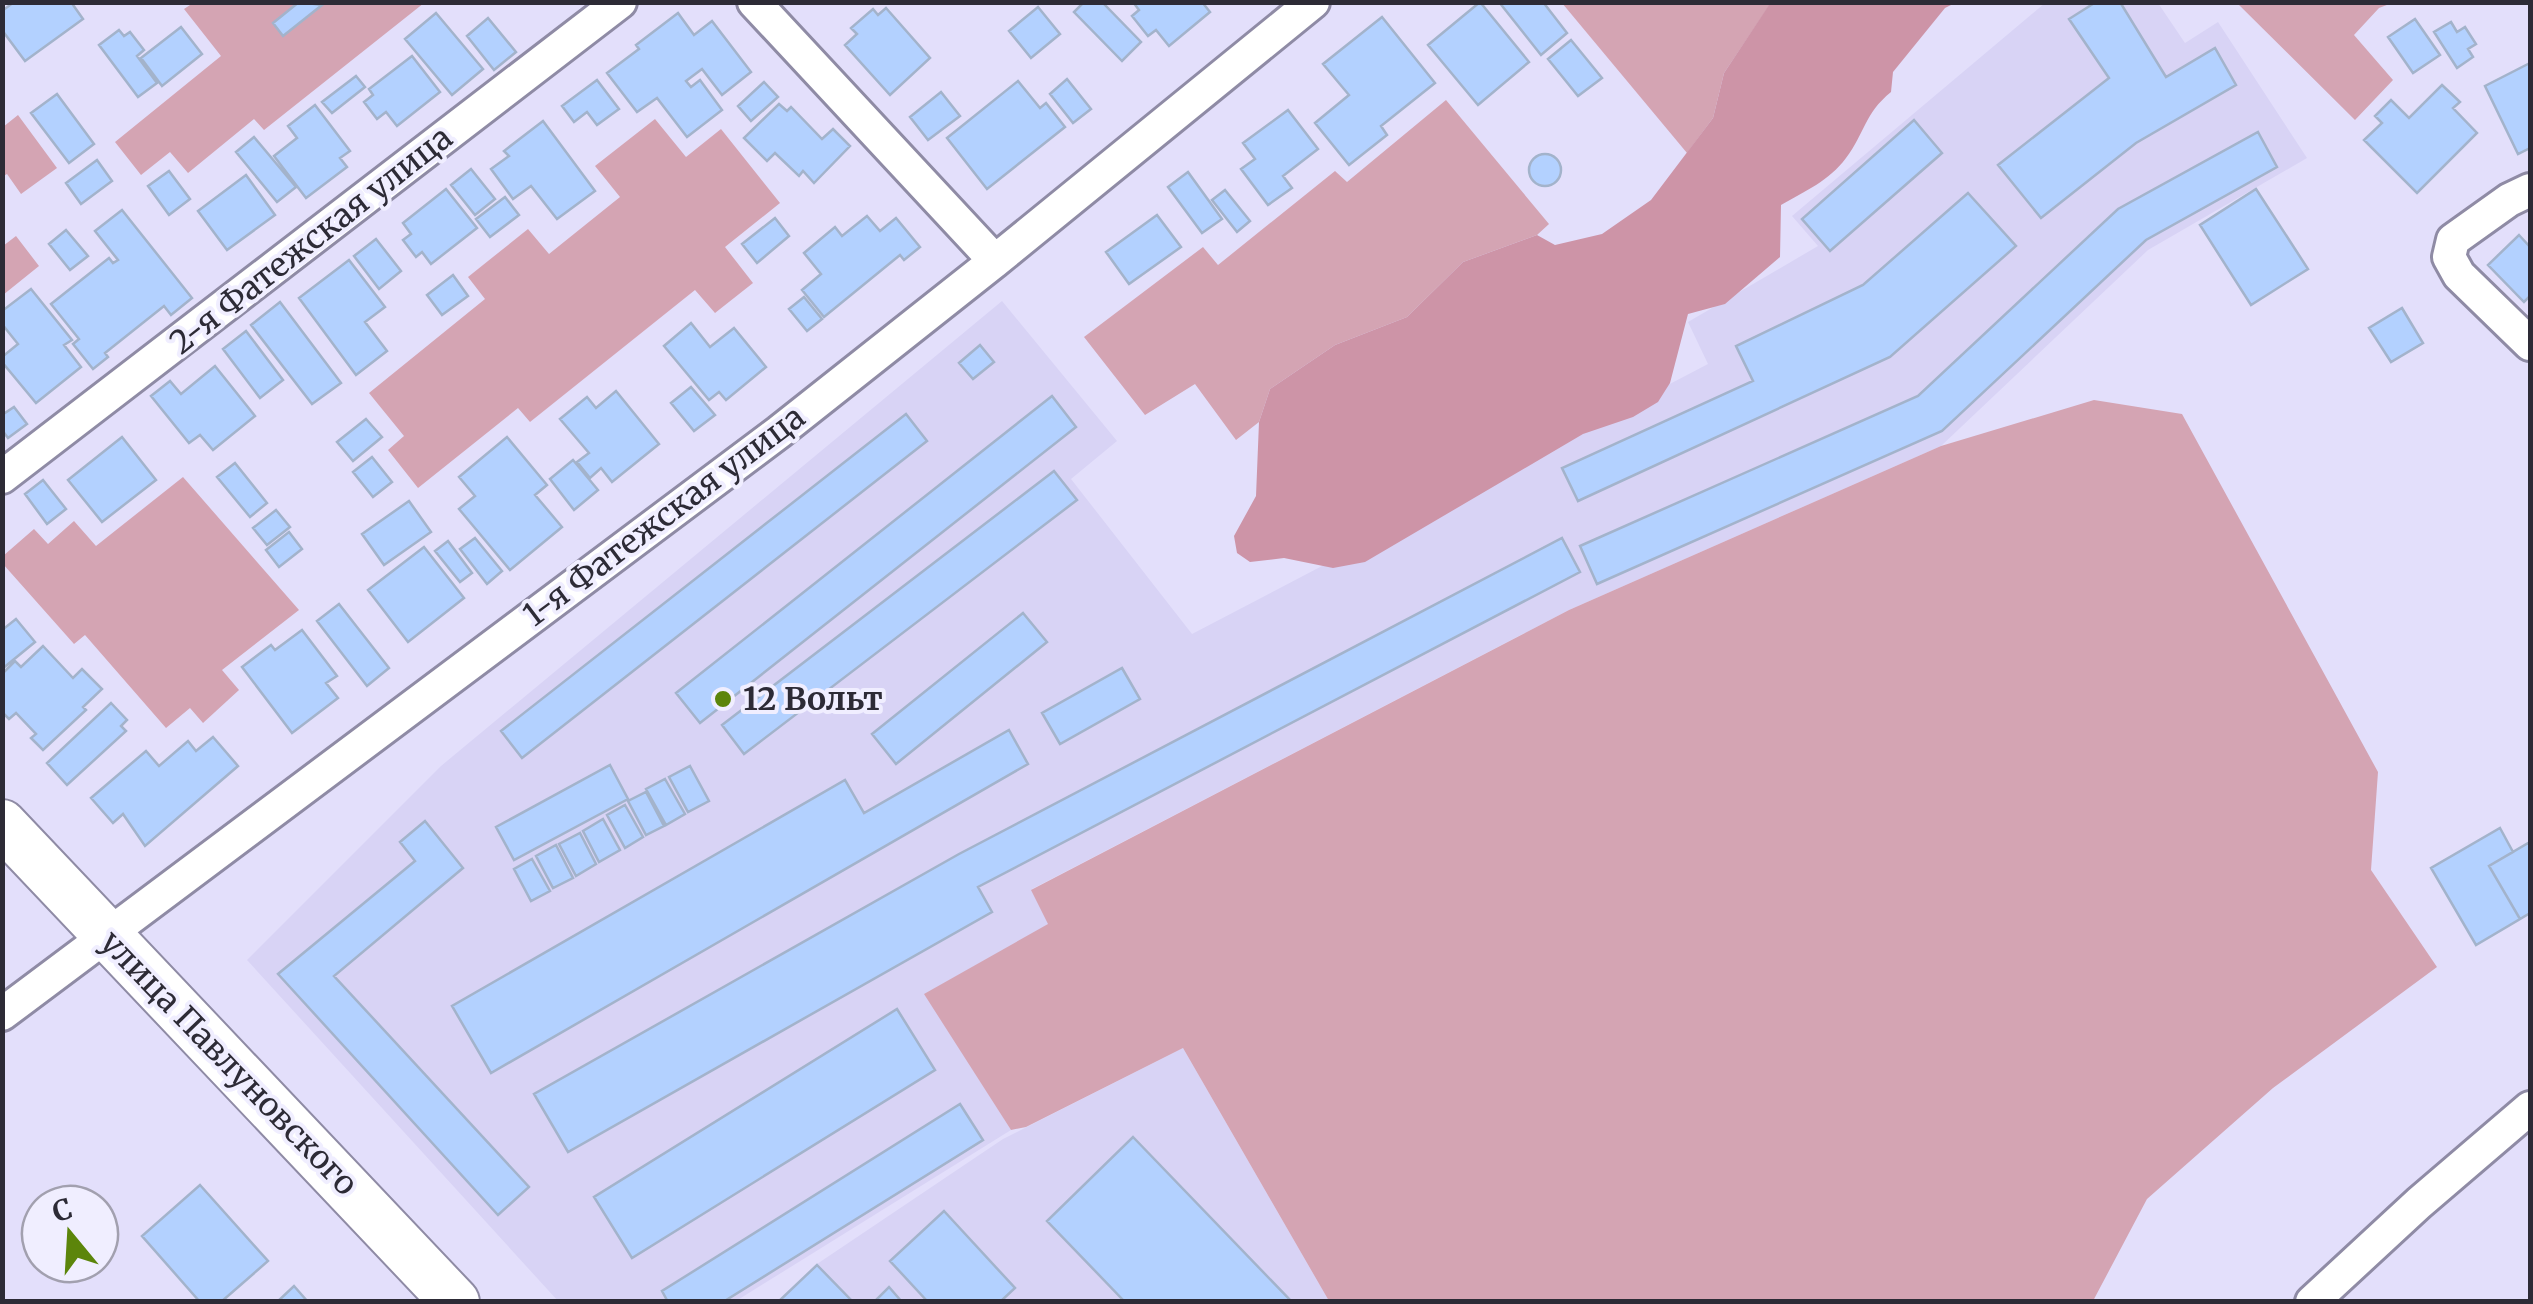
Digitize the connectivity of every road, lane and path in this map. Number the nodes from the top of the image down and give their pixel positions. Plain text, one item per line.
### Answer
1 (620, 2) edge
2 (754, 2) edge
3 (1313, 2) edge
4 (2530, 190) edge
5 (995, 262) junction
6 (2530, 344) edge
7 (2, 477) edge
8 (2, 824) edge
9 (106, 934) junction
10 (2, 1014) edge
11 (2530, 1108) edge
12 (455, 1302) edge
13 (2312, 1302) edge

1 - 7 street, 2-я Фатежская улица
2 - 5 street
3 - 5 street, 1-я Фатежская улица
4 - 6 street
5 - 9 street, 1-я Фатежская улица
8 - 9 street, улица Павлуновского
9 - 10 street, 1-я Фатежская улица
9 - 12 street, улица Павлуновского
11 - 13 street

